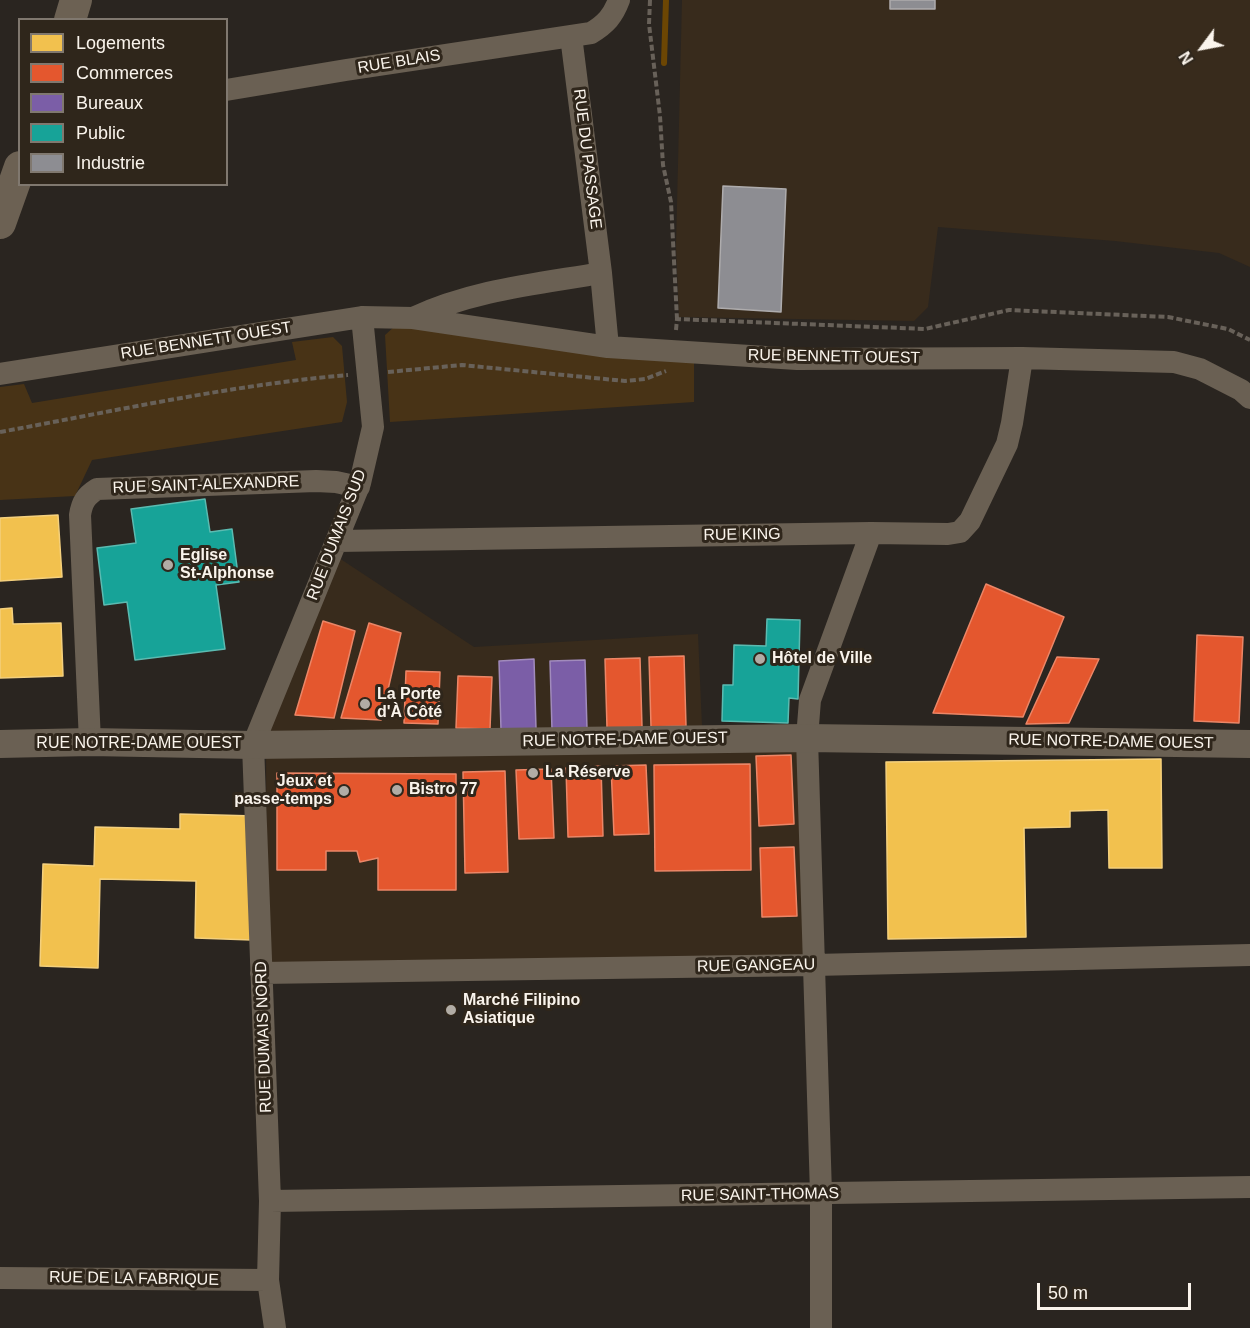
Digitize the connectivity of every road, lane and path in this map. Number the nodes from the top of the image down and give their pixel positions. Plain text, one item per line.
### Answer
1 (76, 0) edge
2 (619, 0) edge
3 (650, 0) edge
4 (71, 18) edge
5 (571, 36) junction
6 (228, 90) edge
7 (18, 172) edge
8 (1, 216) edge
9 (601, 273) junction
10 (362, 316) junction
11 (413, 318) junction
12 (677, 319) dead end
13 (608, 347) junction
14 (1022, 358) junction
15 (0, 374) edge
16 (1250, 398) edge
17 (359, 487) junction
18 (871, 533) junction
19 (337, 541) junction
20 (807, 738) junction
21 (90, 742) junction
22 (0, 744) edge
23 (1250, 744) edge
24 (253, 745) junction
25 (1250, 955) edge
26 (814, 965) junction
27 (261, 973) junction
28 (1250, 1187) edge
29 (820, 1194) junction
30 (270, 1201) junction
31 (0, 1278) edge
32 (268, 1281) junction
33 (274, 1328) edge
34 (821, 1328) edge

1 - 4 main road
2 - 5 street
3 - 12 path
5 - 6 street, RUE BLAIS
5 - 9 street, RUE DU PASSAGE
7 - 8 main road
9 - 11 street, RUE BENNETT OUEST
9 - 13 street, RUE DU PASSAGE
10 - 11 street, RUE BENNETT OUEST
10 - 15 street, RUE BENNETT OUEST
10 - 17 street, RUE DUMAIS SUD
11 - 13 street, RUE BENNETT OUEST
13 - 14 street, RUE BENNETT OUEST
14 - 16 street, RUE BENNETT OUEST
14 - 18 street, RUE KING
17 - 19 street, RUE DUMAIS SUD
17 - 21 street, RUE SAINT-ALEXANDRE
18 - 19 street, RUE KING
18 - 20 street
19 - 24 street, RUE DUMAIS SUD
20 - 23 street, RUE NOTRE-DAME OUEST
20 - 24 street, RUE NOTRE-DAME OUEST
20 - 26 street
21 - 22 street, RUE NOTRE-DAME OUEST
21 - 24 street, RUE NOTRE-DAME OUEST
24 - 27 street, RUE DUMAIS NORD
25 - 26 street, RUE GANGEAU
26 - 27 street, RUE GANGEAU
26 - 29 street
27 - 30 street, RUE DUMAIS NORD
28 - 29 street, RUE SAINT-THOMAS
29 - 30 street, RUE SAINT-THOMAS
29 - 34 street
30 - 32 street, RUE DUMAIS NORD
31 - 32 street, RUE DE LA FABRIQUE
32 - 33 street, RUE DUMAIS NORD

